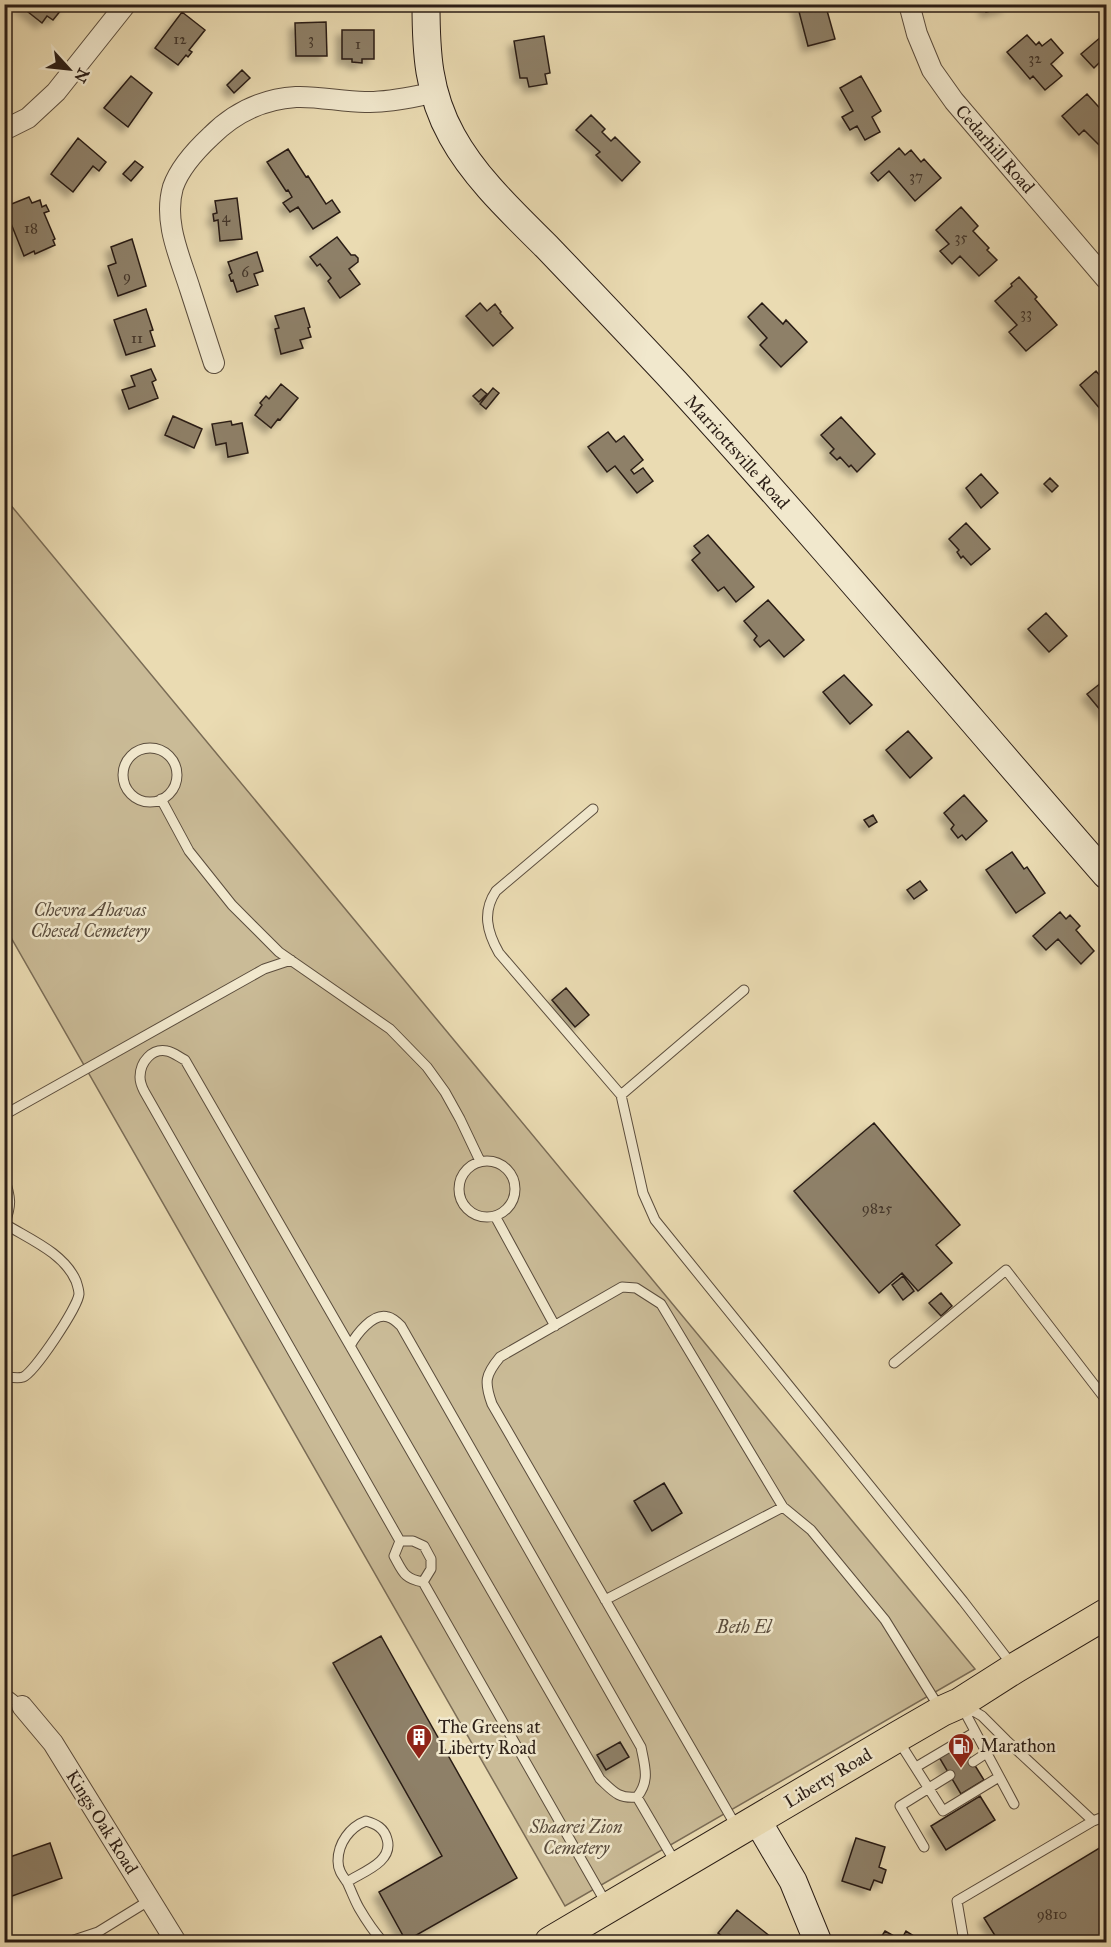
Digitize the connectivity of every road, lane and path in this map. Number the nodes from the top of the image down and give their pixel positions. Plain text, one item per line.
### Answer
1 (126, 4) edge
2 (426, 4) edge
3 (909, 4) edge
4 (433, 93) junction
5 (4, 130) edge
6 (1107, 279) edge
7 (214, 363) dead end
8 (161, 799) junction
9 (593, 808) dead end
10 (1107, 875) edge
11 (291, 960) junction
12 (744, 990) dead end
13 (145, 1036) junction
14 (154, 1053) junction
15 (621, 1095) junction
16 (4, 1115) edge
17 (480, 1161) junction
18 (4, 1178) edge
19 (495, 1216) junction
20 (5, 1225) edge
21 (555, 1326) junction
22 (350, 1346) junction
23 (894, 1363) dead end
24 (4, 1376) edge
25 (1107, 1400) edge
26 (783, 1507) junction
27 (400, 1541) junction
28 (423, 1582) junction
29 (605, 1600) junction
30 (1107, 1614) edge
31 (1015, 1668) junction
32 (4, 1692) edge
33 (22, 1706) joint
34 (951, 1707) junction
35 (975, 1732) junction
36 (897, 1737) junction
37 (1006, 1740) junction
38 (988, 1753) junction
39 (973, 1762) dead end
40 (916, 1767) junction
41 (950, 1775) dead end
42 (999, 1777) junction
43 (929, 1789) junction
44 (637, 1797) junction
45 (1014, 1804) dead end
46 (1107, 1816) edge
47 (1093, 1821) junction
48 (748, 1826) junction
49 (924, 1847) dead end
50 (678, 1867) junction
51 (347, 1882) junction
52 (150, 1900) junction
53 (609, 1907) junction
54 (68, 1942) edge
55 (176, 1942) edge
56 (383, 1942) edge
57 (550, 1942) edge
58 (818, 1942) edge
59 (964, 1942) edge

1 - 5 street
2 - 4 main road, Marriottsville Road
3 - 6 street, Cedarhill Road
4 - 7 street
4 - 10 main road, Marriottsville Road
8 - 8 lane
8 - 11 lane
9 - 15 lane
11 - 13 lane
11 - 17 lane
12 - 15 lane
13 - 14 lane
13 - 16 lane
14 - 22 lane
14 - 27 lane
15 - 31 lane
17 - 19 lane
17 - 19 lane
18 - 20 lane
19 - 21 lane
20 - 24 lane
21 - 26 lane
21 - 29 lane
22 - 44 lane
22 - 44 lane
23 - 25 lane
26 - 29 lane
26 - 34 lane
27 - 28 lane
27 - 28 lane
28 - 53 lane
29 - 48 lane
30 - 31 main road, Liberty Road
31 - 34 main road, Liberty Road
32 - 33 lane
33 - 52 street, Kings Oak Road
34 - 35 lane
34 - 36 main road, Liberty Road
34 - 37 lane
35 - 38 lane
35 - 40 lane
36 - 40 lane
36 - 48 main road, Liberty Road
37 - 38 lane
37 - 47 lane
38 - 39 lane
38 - 42 lane
40 - 43 lane
41 - 43 lane
42 - 43 lane
42 - 45 lane
43 - 49 lane
44 - 50 lane
46 - 47 lane
47 - 59 lane
48 - 50 main road, Liberty Road
48 - 58 main road
50 - 53 main road, Liberty Road
51 - 51 lane
51 - 56 lane
52 - 54 lane
52 - 55 street, Kings Oak Road
53 - 57 main road, Liberty Road

